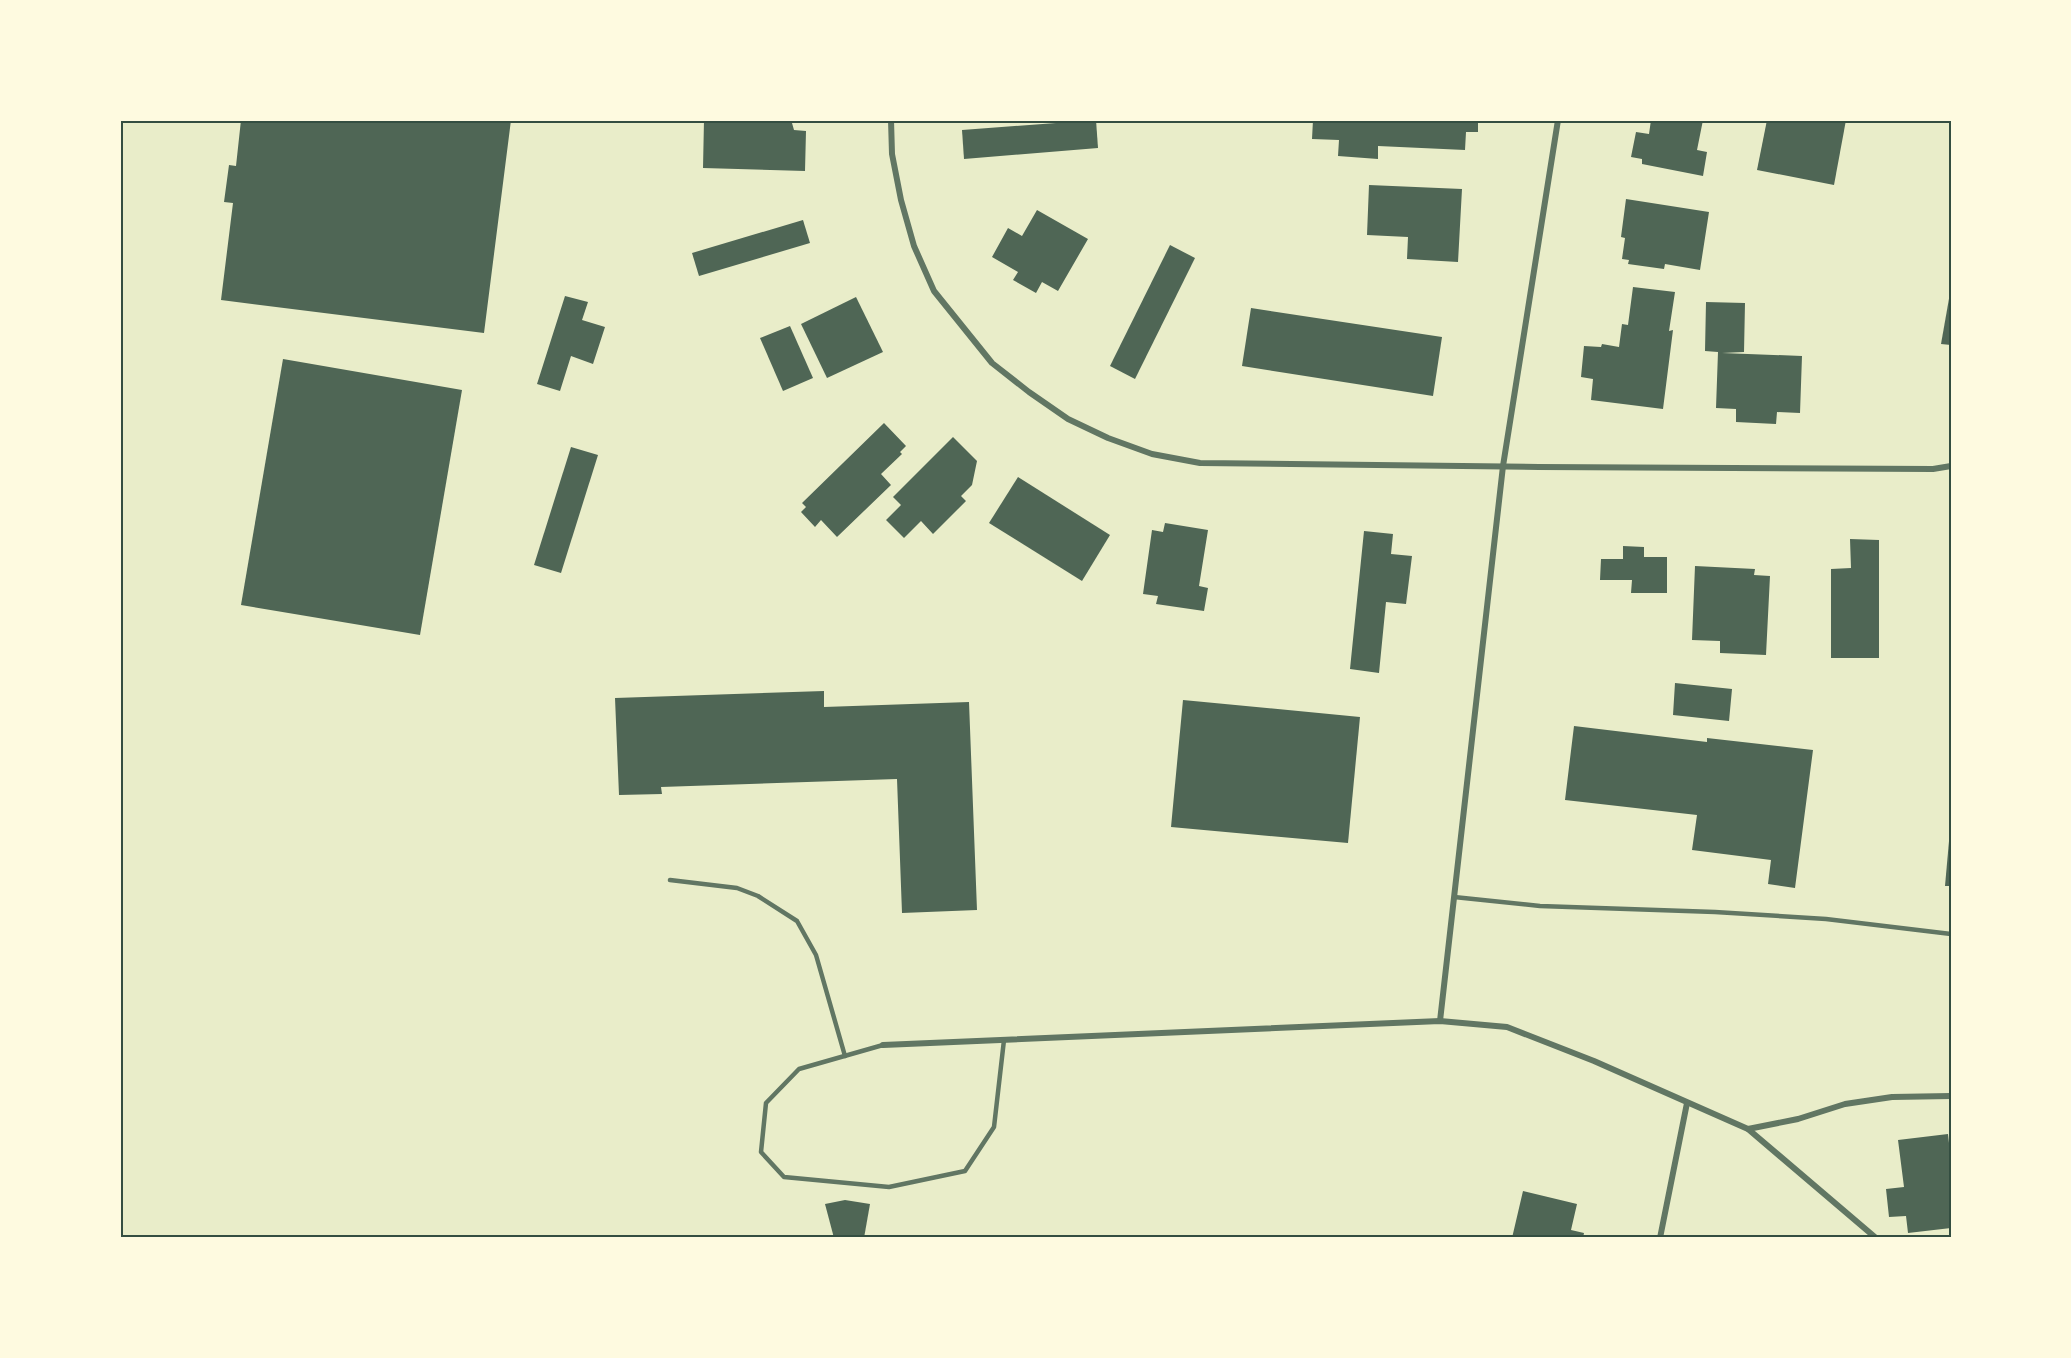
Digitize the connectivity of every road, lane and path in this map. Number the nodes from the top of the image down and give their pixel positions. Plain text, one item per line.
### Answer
1 (891, 120) edge
2 (1558, 120) edge
3 (1503, 466) junction
4 (1951, 466) edge
5 (670, 880) dead end
6 (1455, 897) junction
7 (1951, 934) edge
8 (1440, 1021) junction
9 (1004, 1040) junction
10 (883, 1045) joint
11 (845, 1056) junction
12 (1951, 1096) edge
13 (1687, 1103) junction
14 (1748, 1129) junction
15 (1660, 1238) edge
16 (1876, 1238) edge

1 - 3 street
2 - 3 street
3 - 4 street
3 - 6 street
5 - 11 lane
6 - 7 lane
6 - 8 street
8 - 9 street
8 - 13 street
9 - 10 street
9 - 11 lane
10 - 11 lane
12 - 14 street
13 - 14 street
13 - 15 street
14 - 16 street

